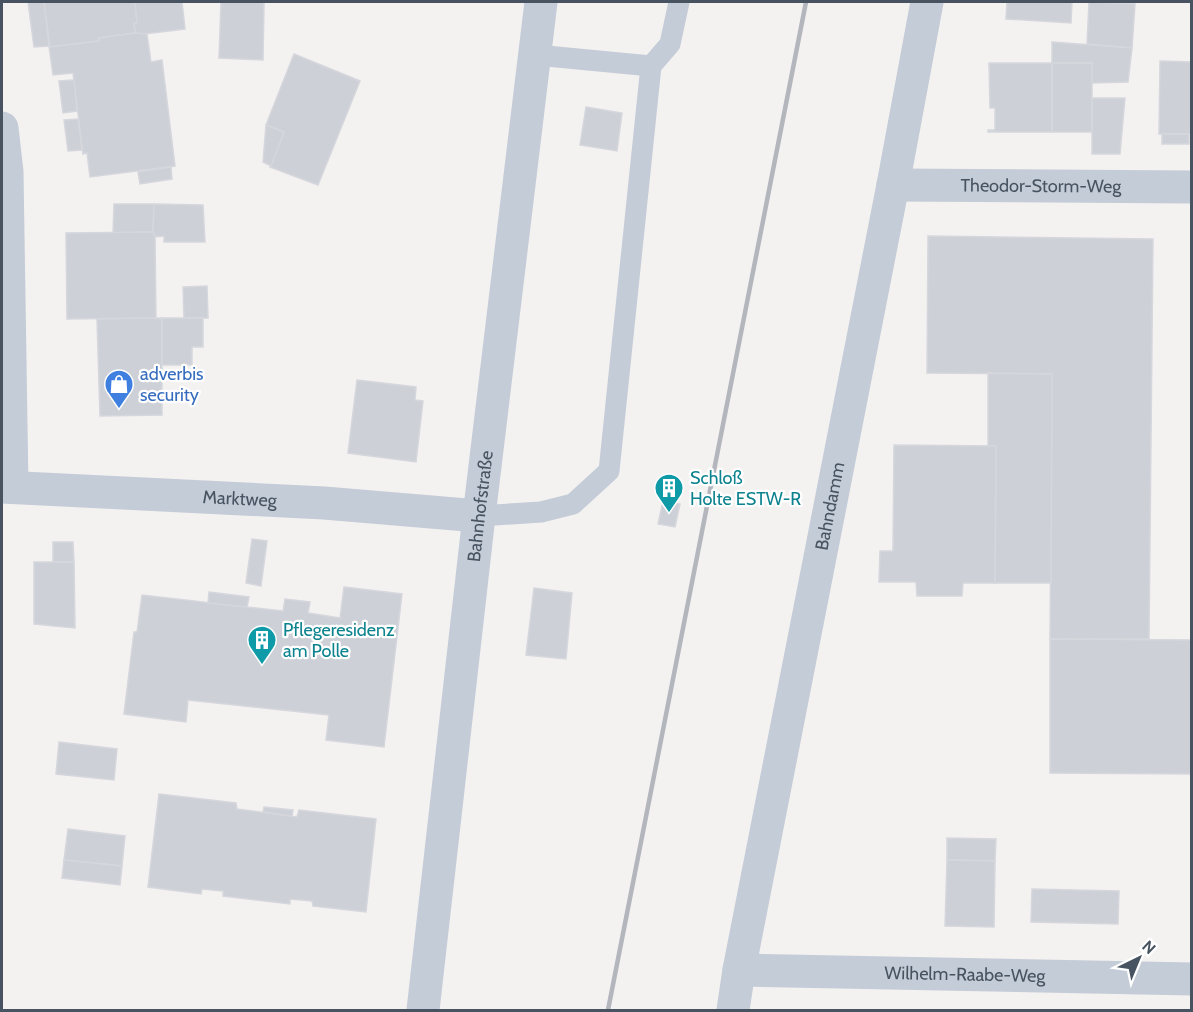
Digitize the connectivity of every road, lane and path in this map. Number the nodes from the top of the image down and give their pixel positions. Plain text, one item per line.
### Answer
1 (541, 2) edge
2 (679, 2) edge
3 (927, 2) edge
4 (536, 55) junction
5 (651, 66) junction
6 (2, 128) edge
7 (893, 185) junction
8 (1191, 187) edge
9 (7, 487) edge
10 (479, 516) junction
11 (739, 970) junction
12 (1191, 979) edge
13 (423, 1011) edge
14 (733, 1011) edge

1 - 4 street, Bahnhofstraße
2 - 5 lane
3 - 7 street, Bahndamm
4 - 5 lane
4 - 10 street, Bahnhofstraße
5 - 10 lane
6 - 9 street
7 - 8 street, Theodor-Storm-Weg
7 - 11 street, Bahndamm
9 - 10 street, Marktweg
10 - 13 street, Bahnhofstraße
11 - 12 street, Wilhelm-Raabe-Weg
11 - 14 street, Bahndamm

